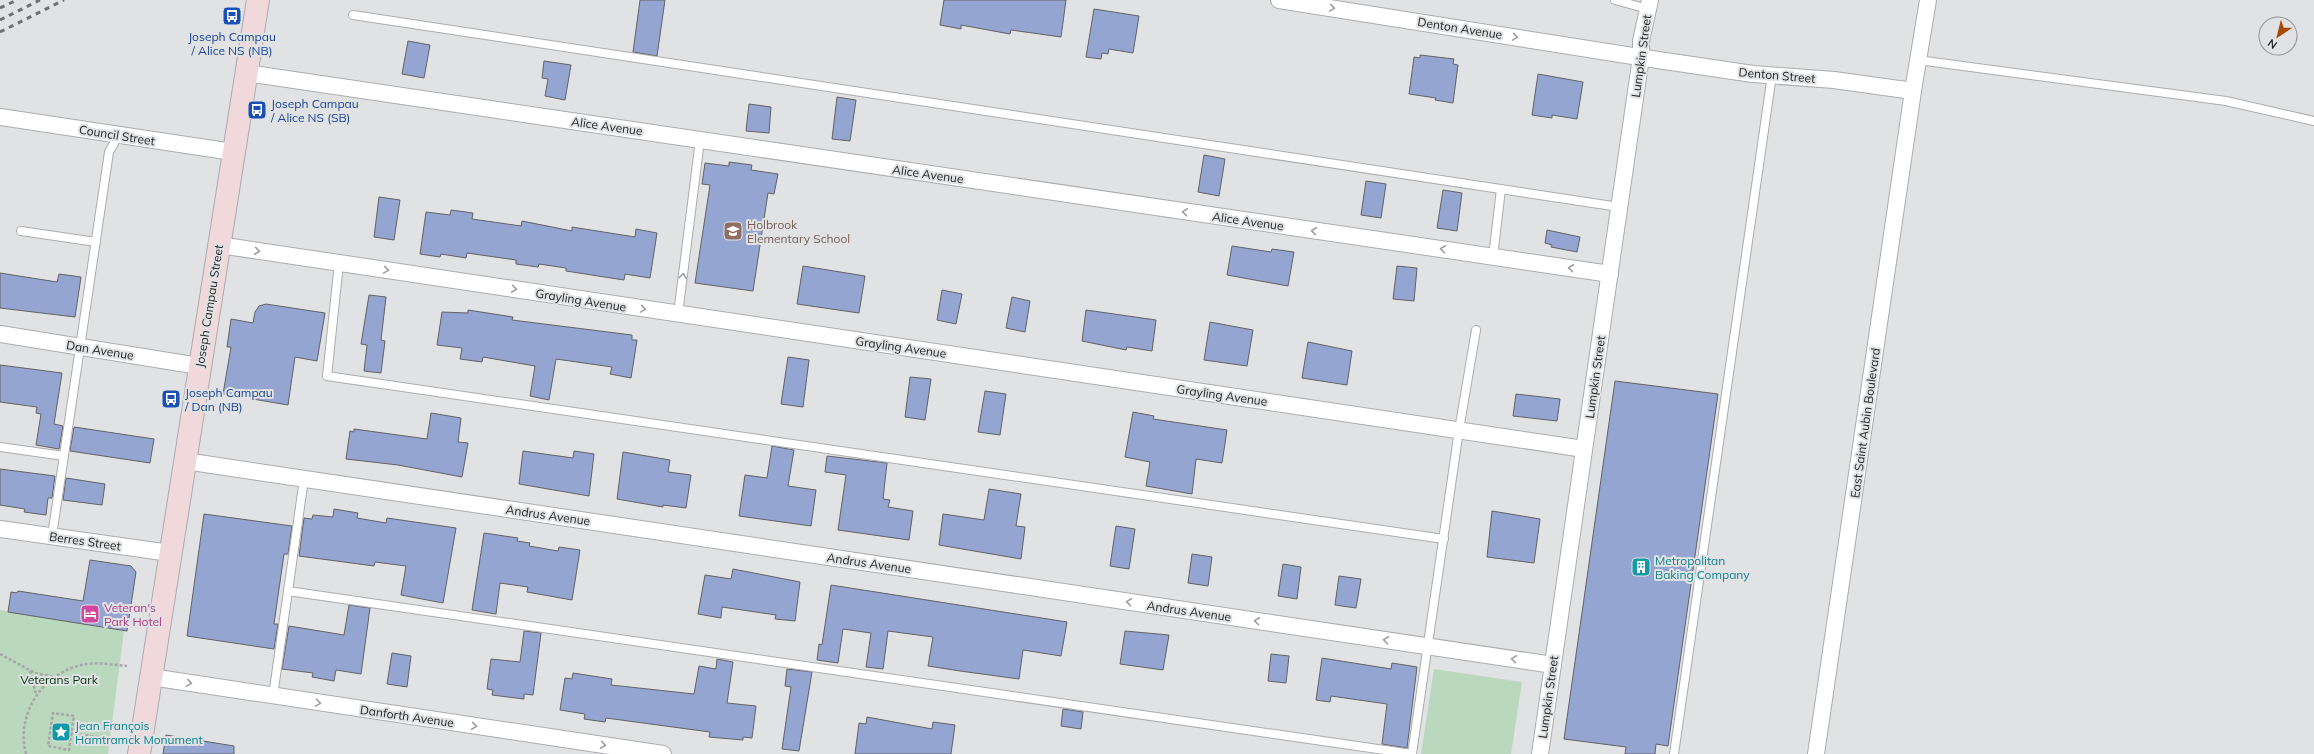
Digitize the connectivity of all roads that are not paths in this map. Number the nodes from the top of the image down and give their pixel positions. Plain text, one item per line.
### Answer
1 (258, 0) edge
2 (1279, 0) edge
3 (1615, 0) edge
4 (1928, 0) edge
5 (1649, 4) edge
6 (353, 15) dead end
7 (1641, 57) junction
8 (1918, 60) junction
9 (246, 73) junction
10 (1772, 75) junction
11 (1913, 91) junction
12 (0, 117) edge
13 (2314, 121) edge
14 (118, 136) junction
15 (700, 140) junction
16 (234, 152) junction
17 (1501, 189) junction
18 (1619, 207) junction
19 (21, 231) dead end
20 (96, 242) junction
21 (219, 245) junction
22 (1493, 257) junction
23 (339, 263) junction
24 (1610, 274) junction
25 (678, 314) junction
26 (1476, 330) dead end
27 (0, 334) edge
28 (80, 347) junction
29 (199, 366) junction
30 (1459, 430) junction
31 (0, 447) edge
32 (1584, 449) junction
33 (64, 456) junction
34 (185, 461) junction
35 (304, 479) junction
36 (0, 529) edge
37 (52, 536) junction
38 (1444, 539) junction
39 (170, 553) junction
40 (288, 591) junction
41 (1428, 646) junction
42 (1553, 665) junction
43 (151, 677) junction
44 (273, 696) junction
45 (138, 754) edge
46 (663, 754) edge
47 (1412, 754) edge
48 (1540, 754) edge
49 (1674, 754) edge
50 (1816, 754) edge

1 - 9 street, Joseph Campau Street
2 -> 7 street, Denton Avenue
3 - 5 lane
4 - 8 street, East Saint Aubin Boulevard
5 - 7 street, Lumpkin Street
6 - 17 lane
7 - 10 street, Denton Street
7 - 18 street, Lumpkin Street
8 - 11 street, East Saint Aubin Boulevard
8 - 13 lane
9 - 15 street, Alice Avenue
9 - 16 street, Joseph Campau Street
10 - 11 street, Denton Street
10 - 49 lane
11 - 50 street, East Saint Aubin Boulevard
12 - 14 street, Council Street
14 - 16 street, Council Street
14 - 20 lane
22 -> 15 street, Alice Avenue
25 -> 15 lane
16 - 21 street, Joseph Campau Street
17 - 18 lane
17 - 22 lane
18 - 24 street, Lumpkin Street
19 - 20 lane
20 - 28 lane
21 -> 23 street, Grayling Avenue
21 - 29 street, Joseph Campau Street
24 -> 22 street, Alice Avenue
23 -> 25 street, Grayling Avenue
23 - 38 lane
24 - 32 street, Lumpkin Street
25 - 30 street, Grayling Avenue
26 - 30 lane
27 - 28 street, Dan Avenue
28 - 29 street, Dan Avenue
28 - 33 lane
29 - 34 street, Joseph Campau Street
30 - 32 street, Grayling Avenue
30 - 38 lane
31 - 33 lane
32 - 42 street, Lumpkin Street
33 - 37 lane
34 - 35 street, Andrus Avenue
34 - 39 street, Joseph Campau Street
35 - 40 lane
41 -> 35 street, Andrus Avenue
36 - 37 street, Berres Street
37 - 39 street, Berres Street
38 - 41 lane
39 - 43 street, Joseph Campau Street
40 - 44 lane
40 - 47 lane
42 -> 41 street, Andrus Avenue
41 - 47 lane
42 - 48 street, Lumpkin Street
43 -> 44 street, Danforth Avenue
43 - 45 street, Joseph Campau Street
44 -> 46 street, Danforth Avenue

